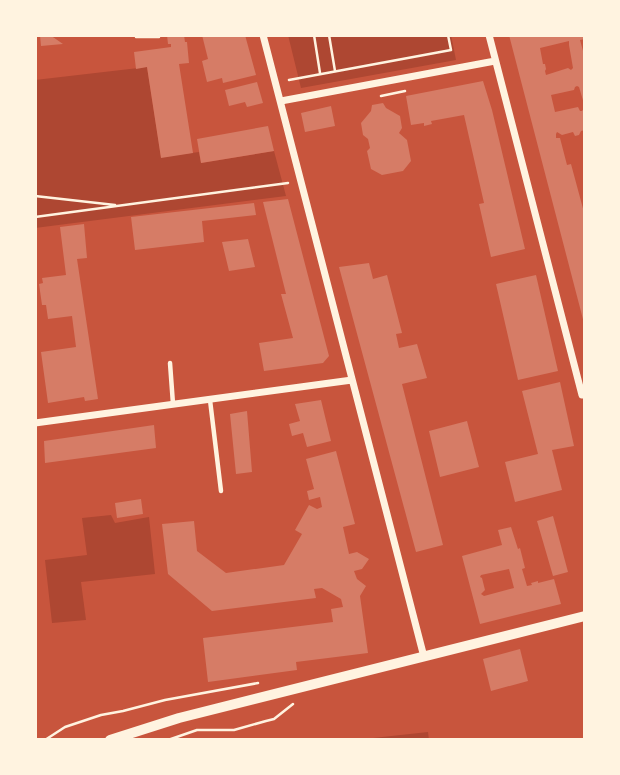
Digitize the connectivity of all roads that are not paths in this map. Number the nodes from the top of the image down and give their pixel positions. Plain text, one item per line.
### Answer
1 (263, 35) edge
2 (489, 35) edge
3 (495, 61) junction
4 (281, 101) junction
5 (170, 363) dead end
6 (352, 380) junction
7 (583, 394) edge
8 (210, 399) junction
9 (173, 404) junction
10 (35, 422) edge
11 (221, 491) dead end
12 (585, 617) edge
13 (424, 657) junction
14 (110, 740) edge

1 - 4 street
2 - 3 street
3 - 4 street
3 - 7 street
4 - 6 street
5 - 9 lane
6 - 8 street
6 - 13 street
8 - 9 street
8 - 11 lane
9 - 10 street
12 - 13 street
13 - 14 street

